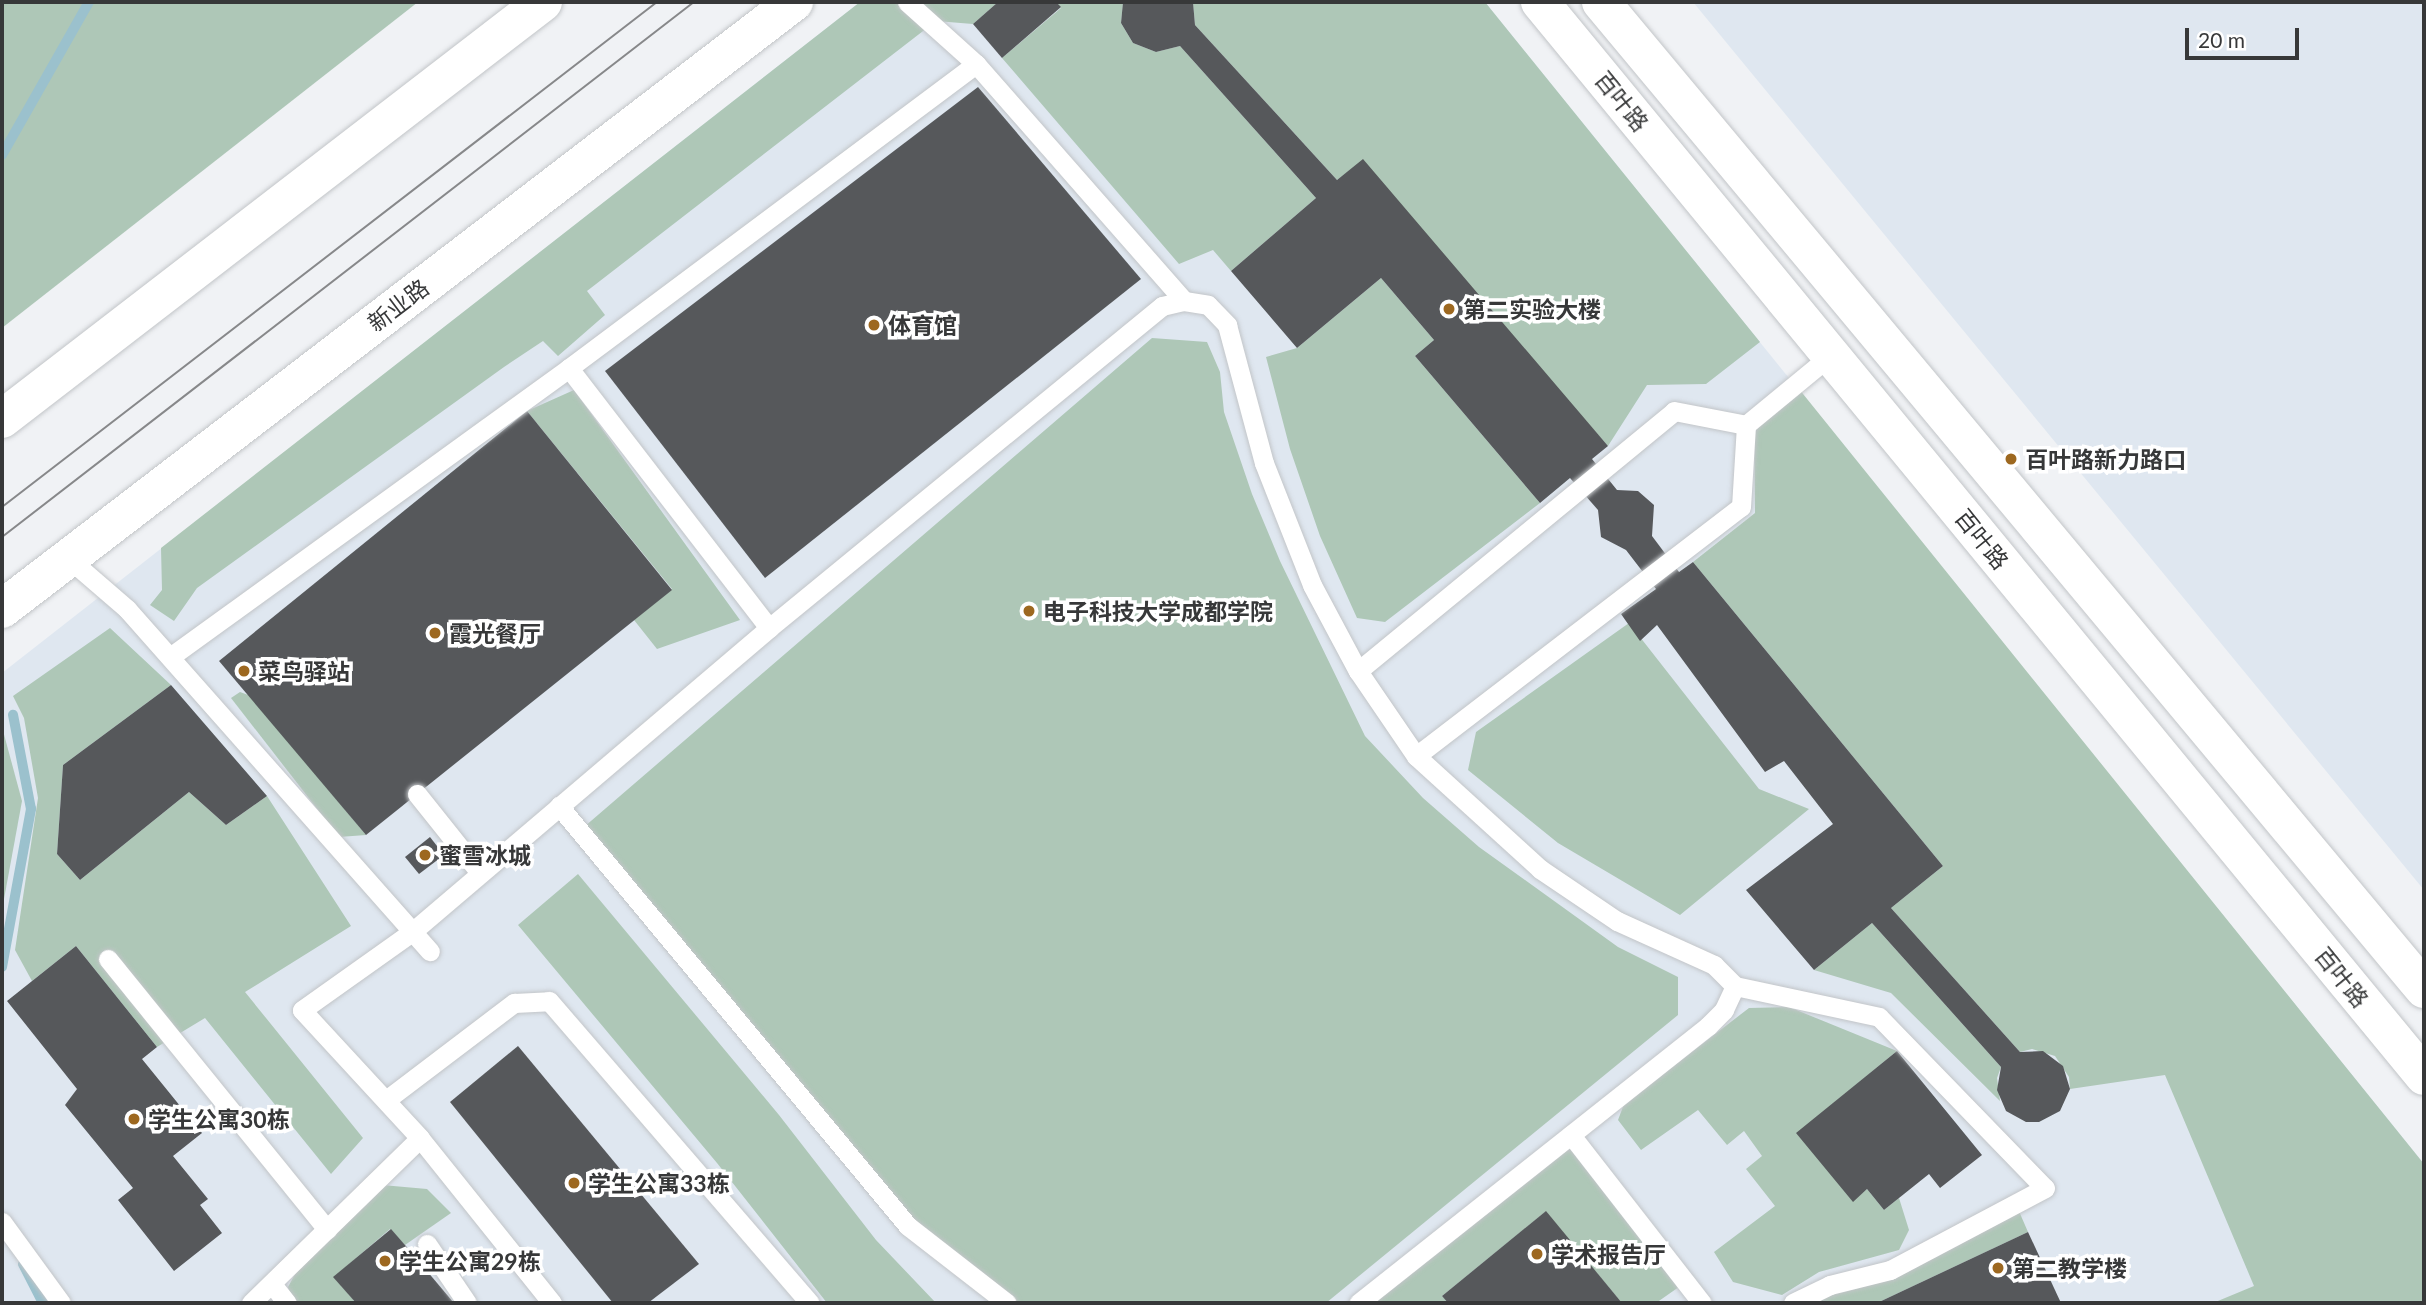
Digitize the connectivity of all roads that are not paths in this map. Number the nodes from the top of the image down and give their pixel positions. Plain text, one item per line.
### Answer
1 (542, 2) edge
2 (794, 2) edge
3 (907, 2) edge
4 (1540, 2) edge
5 (1601, 2) edge
6 (976, 64) junction
7 (1184, 301) junction
8 (1831, 355) junction
9 (569, 368) junction
10 (2, 419) edge
11 (1746, 425) junction
12 (68, 558) junction
13 (2, 609) edge
14 (769, 628) junction
15 (170, 657) junction
16 (1358, 671) junction
17 (1416, 756) junction
18 (417, 794) dead end
19 (559, 806) junction
20 (480, 873) junction
21 (413, 930) junction
22 (430, 951) dead end
23 (108, 958) dead end
24 (1735, 986) junction
25 (2424, 989) edge
26 (2424, 1076) edge
27 (386, 1100) junction
28 (1571, 1135) junction
29 (420, 1138) junction
30 (2, 1222) edge
31 (327, 1228) junction
32 (427, 1244) dead end
33 (272, 1284) junction
34 (804, 1301) edge
35 (61, 1303) edge
36 (251, 1303) edge
37 (286, 1303) edge
38 (467, 1303) edge
39 (552, 1303) edge
40 (1007, 1303) edge
41 (1359, 1303) edge
42 (1702, 1303) edge
43 (1793, 1303) edge

1 - 10 street
2 - 12 street, 新业路
3 - 6 lane
4 - 8 street, 百叶路
5 - 25 street, 百叶路
6 - 7 lane
6 - 9 lane
7 - 14 lane
7 - 16 lane
8 - 11 lane
8 - 26 street, 百叶路
9 - 14 lane
9 - 15 lane
11 - 16 lane
11 - 17 lane
12 - 13 street, 新业路
12 - 15 lane
14 - 19 lane
15 - 21 lane
16 - 17 lane
17 - 24 lane
18 - 20 lane
19 - 20 lane
19 - 40 lane
20 - 21 lane
21 - 22 lane
21 - 27 lane
23 - 31 lane
24 - 28 lane
24 - 43 lane
27 - 29 lane
27 - 34 lane
28 - 41 lane
28 - 42 lane
29 - 31 lane
29 - 39 lane
30 - 35 lane
31 - 33 lane
32 - 38 lane
33 - 36 lane
33 - 37 lane

